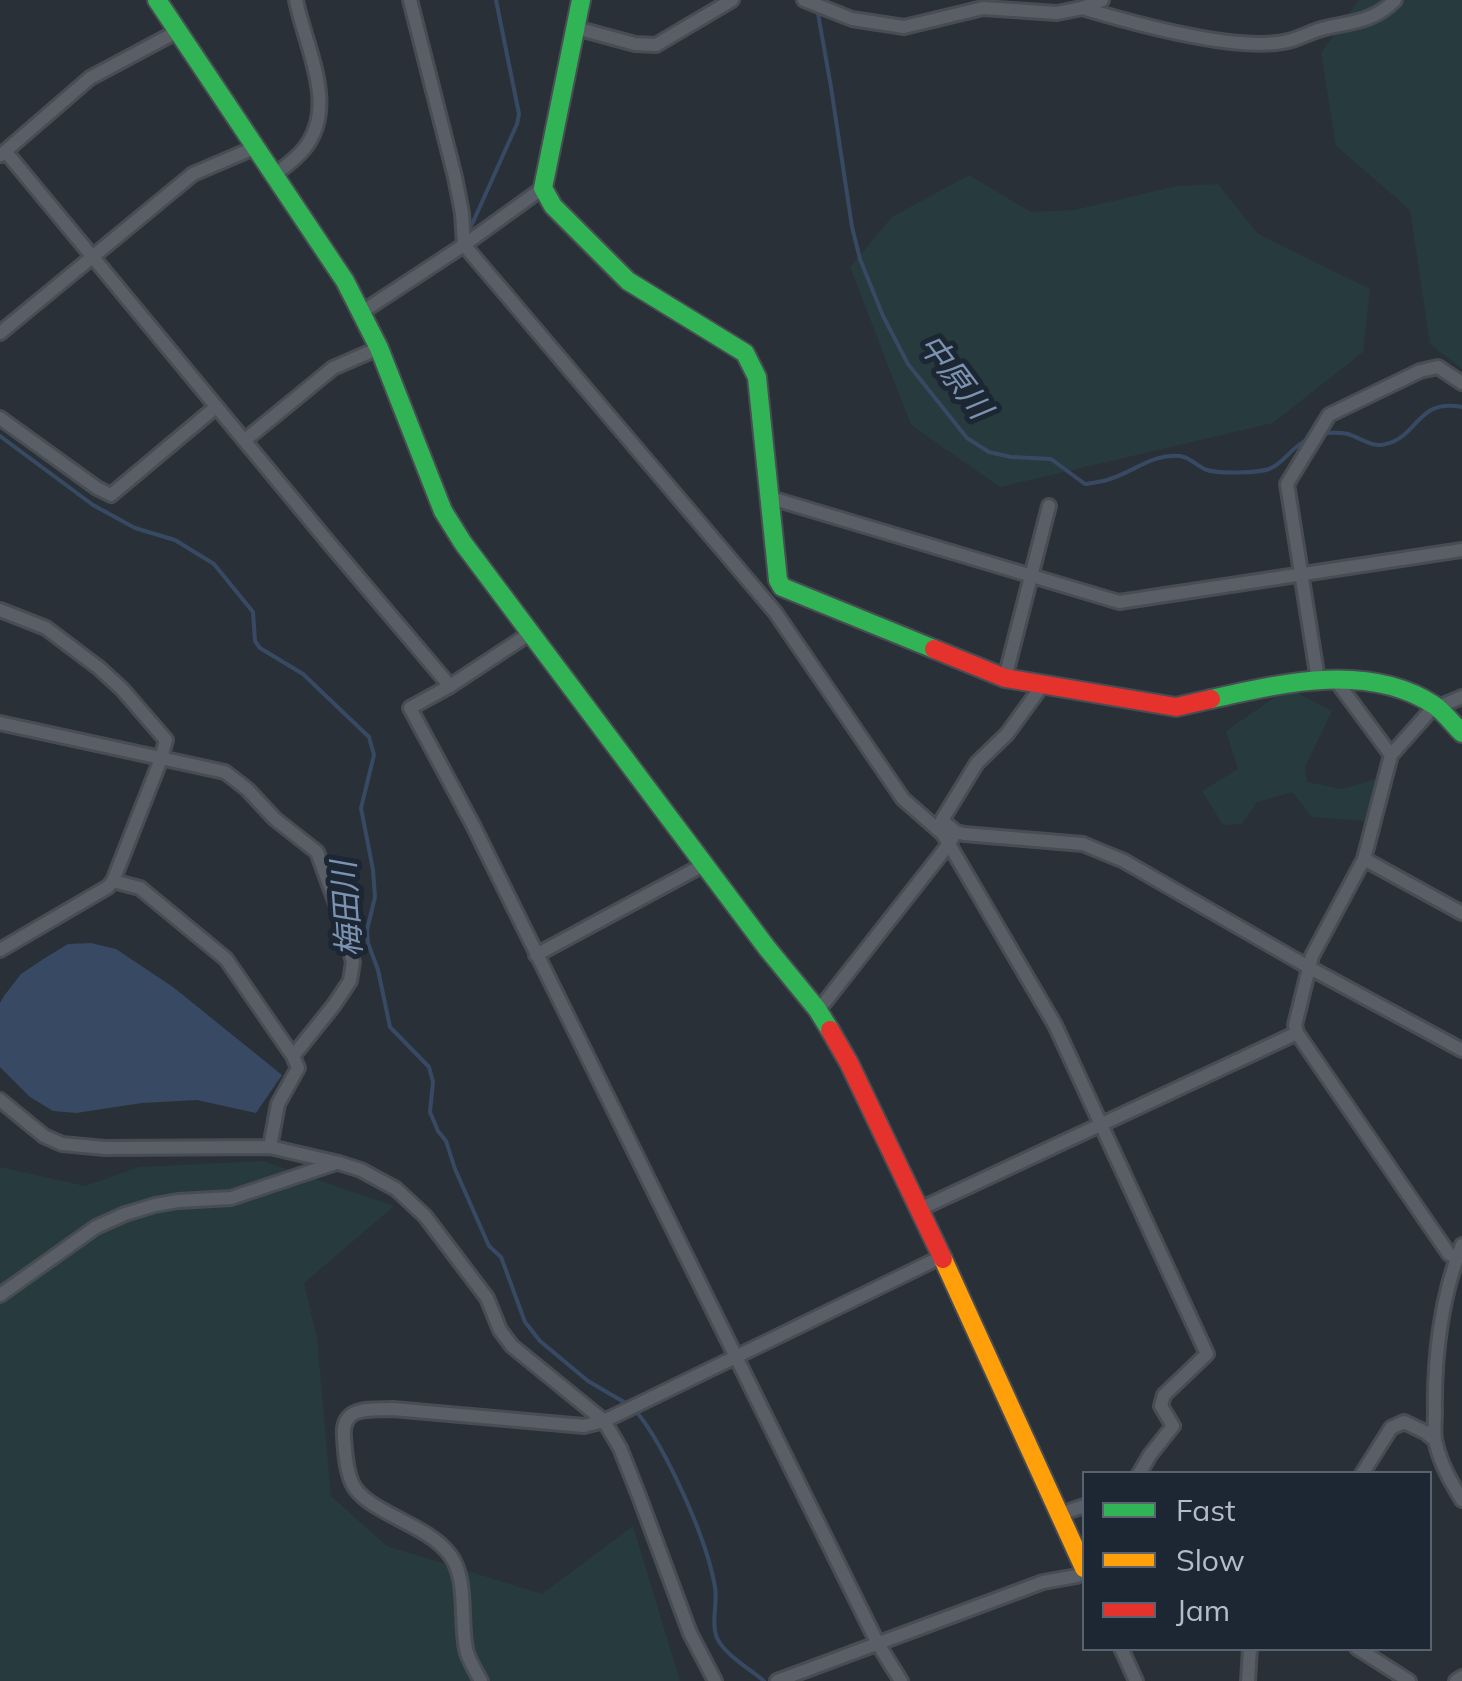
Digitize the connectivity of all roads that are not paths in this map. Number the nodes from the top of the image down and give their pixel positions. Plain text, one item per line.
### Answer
1 (156, 0) edge
2 (296, 0) edge
3 (410, 0) edge
4 (581, 0) edge
5 (732, 0) edge
6 (1102, 0) edge
7 (1395, 0) edge
8 (812, 4) edge
9 (1082, 8) junction
10 (576, 28) junction
11 (178, 30) junction
12 (254, 148) junction
13 (3, 154) edge
14 (274, 175) junction
15 (543, 188) junction
16 (464, 245) junction
17 (92, 256) junction
18 (362, 312) junction
19 (0, 334) edge
20 (379, 348) junction
21 (1462, 383) edge
22 (216, 407) junction
23 (0, 418) edge
24 (246, 440) junction
25 (771, 498) junction
26 (1050, 506) dead end
27 (1462, 550) edge
28 (1303, 575) junction
29 (1031, 577) junction
30 (790, 591) junction
31 (0, 610) edge
32 (776, 612) junction
33 (532, 632) junction
34 (1005, 678) junction
35 (1327, 682) junction
36 (1044, 683) junction
37 (450, 686) junction
38 (1462, 697) edge
39 (1437, 707) junction
40 (0, 722) edge
41 (1462, 733) edge
42 (1391, 756) junction
43 (160, 759) junction
44 (953, 838) junction
45 (1364, 859) junction
46 (705, 864) junction
47 (113, 881) junction
48 (1462, 912) edge
49 (0, 950) edge
50 (536, 954) junction
51 (1310, 968) junction
52 (817, 1010) junction
53 (1297, 1032) junction
54 (1462, 1050) edge
55 (293, 1056) junction
56 (0, 1100) edge
57 (1100, 1123) junction
58 (270, 1147) junction
59 (339, 1162) junction
60 (920, 1208) junction
61 (1459, 1252) edge
62 (941, 1257) junction
63 (0, 1295) edge
64 (736, 1356) junction
65 (604, 1421) junction
66 (1435, 1440) junction
67 (1142, 1471) edge
68 (1364, 1471) edge
69 (1462, 1500) edge
70 (1082, 1507) edge
71 (1060, 1514) junction
72 (1082, 1564) edge
73 (1082, 1571) edge
74 (878, 1644) junction
75 (1122, 1651) edge
76 (1250, 1651) edge
77 (1362, 1651) edge
78 (480, 1681) edge
79 (715, 1681) edge
80 (778, 1681) edge
81 (901, 1681) edge
82 (1136, 1681) edge
83 (1248, 1681) edge
84 (1408, 1681) edge

1 - 11 street
2 - 14 street
3 - 16 street
4 - 10 street
5 - 10 street
6 - 9 street
7 - 9 street
8 - 9 street
10 - 15 street
11 - 12 street
11 - 13 street
12 - 14 street
12 - 17 street
13 - 17 street
14 - 18 street
15 - 16 street
15 - 25 street
16 - 18 street
16 - 32 street
17 - 19 street
17 - 22 street
18 - 20 street
20 - 24 street
20 - 33 street
21 - 28 street
22 - 23 street
22 - 24 street
24 - 37 street
25 - 29 street
25 - 30 street
26 - 29 street
27 - 28 street
28 - 29 street
28 - 35 street
29 - 34 street
30 - 32 street
30 - 34 street
31 - 43 street
32 - 44 street
33 - 37 street
33 - 46 street
34 - 36 street
35 - 36 street
35 - 39 street
35 - 42 street
36 - 44 street
37 - 50 street
38 - 39 street
39 - 41 street
39 - 42 street
40 - 43 street
42 - 45 street
43 - 47 street
43 - 55 street
44 - 51 street
44 - 52 street
44 - 57 street
45 - 48 street
45 - 51 street
46 - 50 street
46 - 52 street
47 - 49 street
47 - 55 street
50 - 64 street
51 - 53 street
51 - 54 street
52 - 60 street
53 - 57 street
53 - 61 street
55 - 58 street
56 - 58 street
57 - 60 street
57 - 67 street
58 - 59 street
59 - 63 street
59 - 65 street
60 - 62 street
61 - 66 street
62 - 64 street
62 - 71 street
64 - 65 street
64 - 74 street
65 - 78 street
65 - 79 street
66 - 68 street
66 - 69 street
70 - 71 street
71 - 72 street
73 - 74 street
74 - 80 street
74 - 81 street
75 - 82 street
76 - 83 street
77 - 84 street

